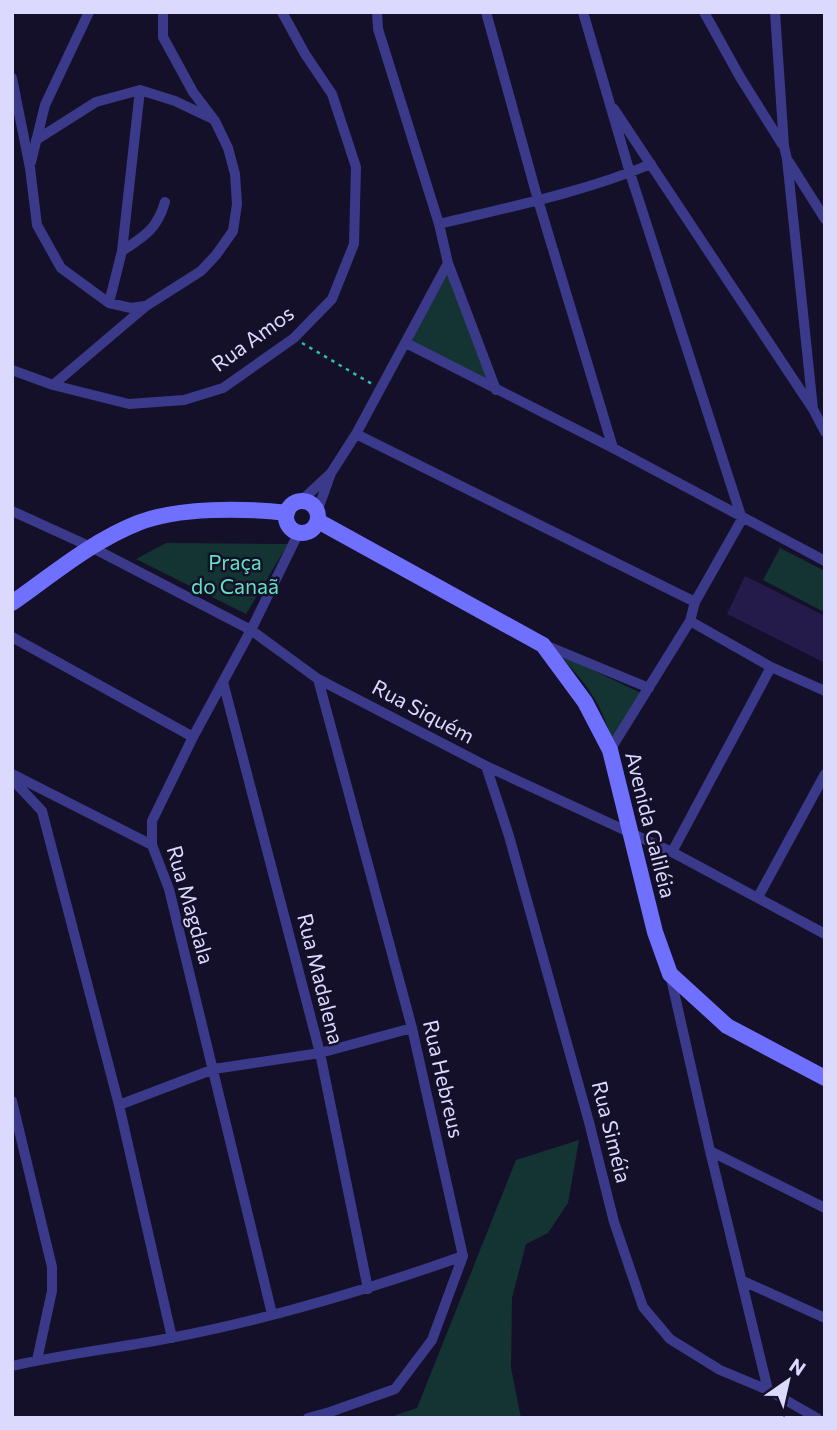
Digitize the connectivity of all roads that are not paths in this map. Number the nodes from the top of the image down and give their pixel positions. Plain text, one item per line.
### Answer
1 (89, 12) edge
2 (163, 12) edge
3 (282, 12) edge
4 (377, 12) edge
5 (486, 12) edge
6 (583, 12) edge
7 (704, 12) edge
8 (775, 12) edge
9 (12, 78) edge
10 (140, 90) junction
11 (608, 101) junction
12 (215, 121) junction
13 (36, 140) junction
14 (784, 146) junction
15 (787, 159) junction
16 (652, 163) junction
17 (30, 168) junction
18 (630, 173) junction
19 (538, 200) junction
20 (165, 202) dead end
21 (825, 219) edge
22 (439, 224) junction
23 (122, 251) junction
24 (448, 263) junction
25 (109, 303) junction
26 (146, 306) junction
27 (406, 343) junction
28 (12, 370) edge
29 (53, 386) junction
30 (496, 390) junction
31 (813, 409) junction
32 (825, 432) edge
33 (356, 434) junction
34 (612, 448) junction
35 (331, 473) junction
36 (301, 501) junction
37 (12, 511) edge
38 (287, 513) junction
39 (318, 516) junction
40 (742, 519) junction
41 (299, 532) junction
42 (91, 547) junction
43 (825, 561) edge
44 (695, 602) junction
45 (12, 603) edge
46 (690, 621) junction
47 (251, 630) junction
48 (12, 637) edge
49 (543, 645) junction
50 (771, 667) junction
51 (318, 678) junction
52 (223, 682) junction
53 (649, 688) junction
54 (825, 691) edge
55 (193, 737) junction
56 (610, 750) junction
57 (486, 766) junction
58 (825, 774) edge
59 (12, 776) edge
60 (629, 831) junction
61 (152, 845) junction
62 (672, 852) junction
63 (758, 897) junction
64 (825, 934) edge
65 (670, 974) junction
66 (412, 1028) junction
67 (320, 1053) junction
68 (214, 1069) junction
69 (825, 1078) edge
70 (12, 1101) edge
71 (119, 1105) junction
72 (710, 1151) junction
73 (825, 1208) edge
74 (463, 1256) junction
75 (743, 1281) junction
76 (368, 1289) junction
77 (272, 1314) junction
78 (825, 1318) edge
79 (172, 1338) junction
80 (37, 1360) junction
81 (12, 1366) edge
82 (768, 1390) junction
83 (308, 1418) edge
84 (817, 1418) edge

1 - 13 street
2 - 12 street
3 - 29 street, Rua Amos
4 - 22 street
5 - 19 street
6 - 11 street
7 - 14 street
8 - 14 street
9 - 17 street
10 - 12 street
10 - 13 street
10 - 23 street
11 - 16 street
11 - 18 street
12 - 26 street
13 - 17 street
14 - 15 street
15 - 21 street
15 - 31 street
16 - 18 street
16 - 31 street
17 - 25 street
18 - 19 street
18 - 40 street
19 - 22 street
19 - 34 street
20 - 23 street
22 - 24 street
23 - 25 street
24 - 27 street
24 - 30 street
25 - 26 street
26 - 29 street
27 - 30 street
27 - 33 street
28 - 29 street, Rua Amos
30 - 34 street
31 - 32 street
33 - 35 street
33 - 44 street
34 - 40 street
35 - 36 street
35 - 39 street
36 - 38 main road
36 - 39 main road
37 - 42 street, Rua Siquém
38 - 41 main road
38 - 42 main road
39 - 41 main road
39 - 49 main road, Avenida Galiléia
40 - 43 street
40 - 44 street
41 - 47 street, Rua Magdala
42 - 45 main road
42 - 47 street, Rua Siquém
44 - 46 street
46 - 50 street
46 - 53 street
47 - 51 street, Rua Siquém
47 - 52 street, Rua Magdala
48 - 55 street
49 - 53 street
49 - 56 main road, Avenida Galiléia
50 - 54 street
50 - 62 street
51 - 57 street, Rua Siquém
51 - 66 street, Rua Hebreus
52 - 55 street, Rua Magdala
52 - 67 street, Rua Madalena
53 - 56 street
55 - 61 street, Rua Magdala
56 - 60 main road, Avenida Galiléia
57 - 60 street, Rua Siquém
57 - 82 street, Rua Siméia
58 - 63 street
59 - 61 street
59 - 71 street
60 - 62 street, Rua Siquém
60 - 65 main road, Avenida Galiléia
61 - 68 street, Rua Magdala
62 - 63 street, Rua Siquém
63 - 64 street, Rua Siquém
65 - 69 main road, Avenida Galiléia
65 - 72 street
66 - 67 street
66 - 74 street, Rua Hebreus
67 - 68 street
67 - 76 street, Rua Madalena
68 - 71 street
68 - 77 street, Rua Magdala
70 - 80 street
71 - 79 street
72 - 73 street
72 - 75 street
74 - 76 street
74 - 83 street
75 - 78 street
75 - 82 street
76 - 77 street
77 - 79 street
79 - 80 street
80 - 81 street
82 - 84 street, Rua Siméia

